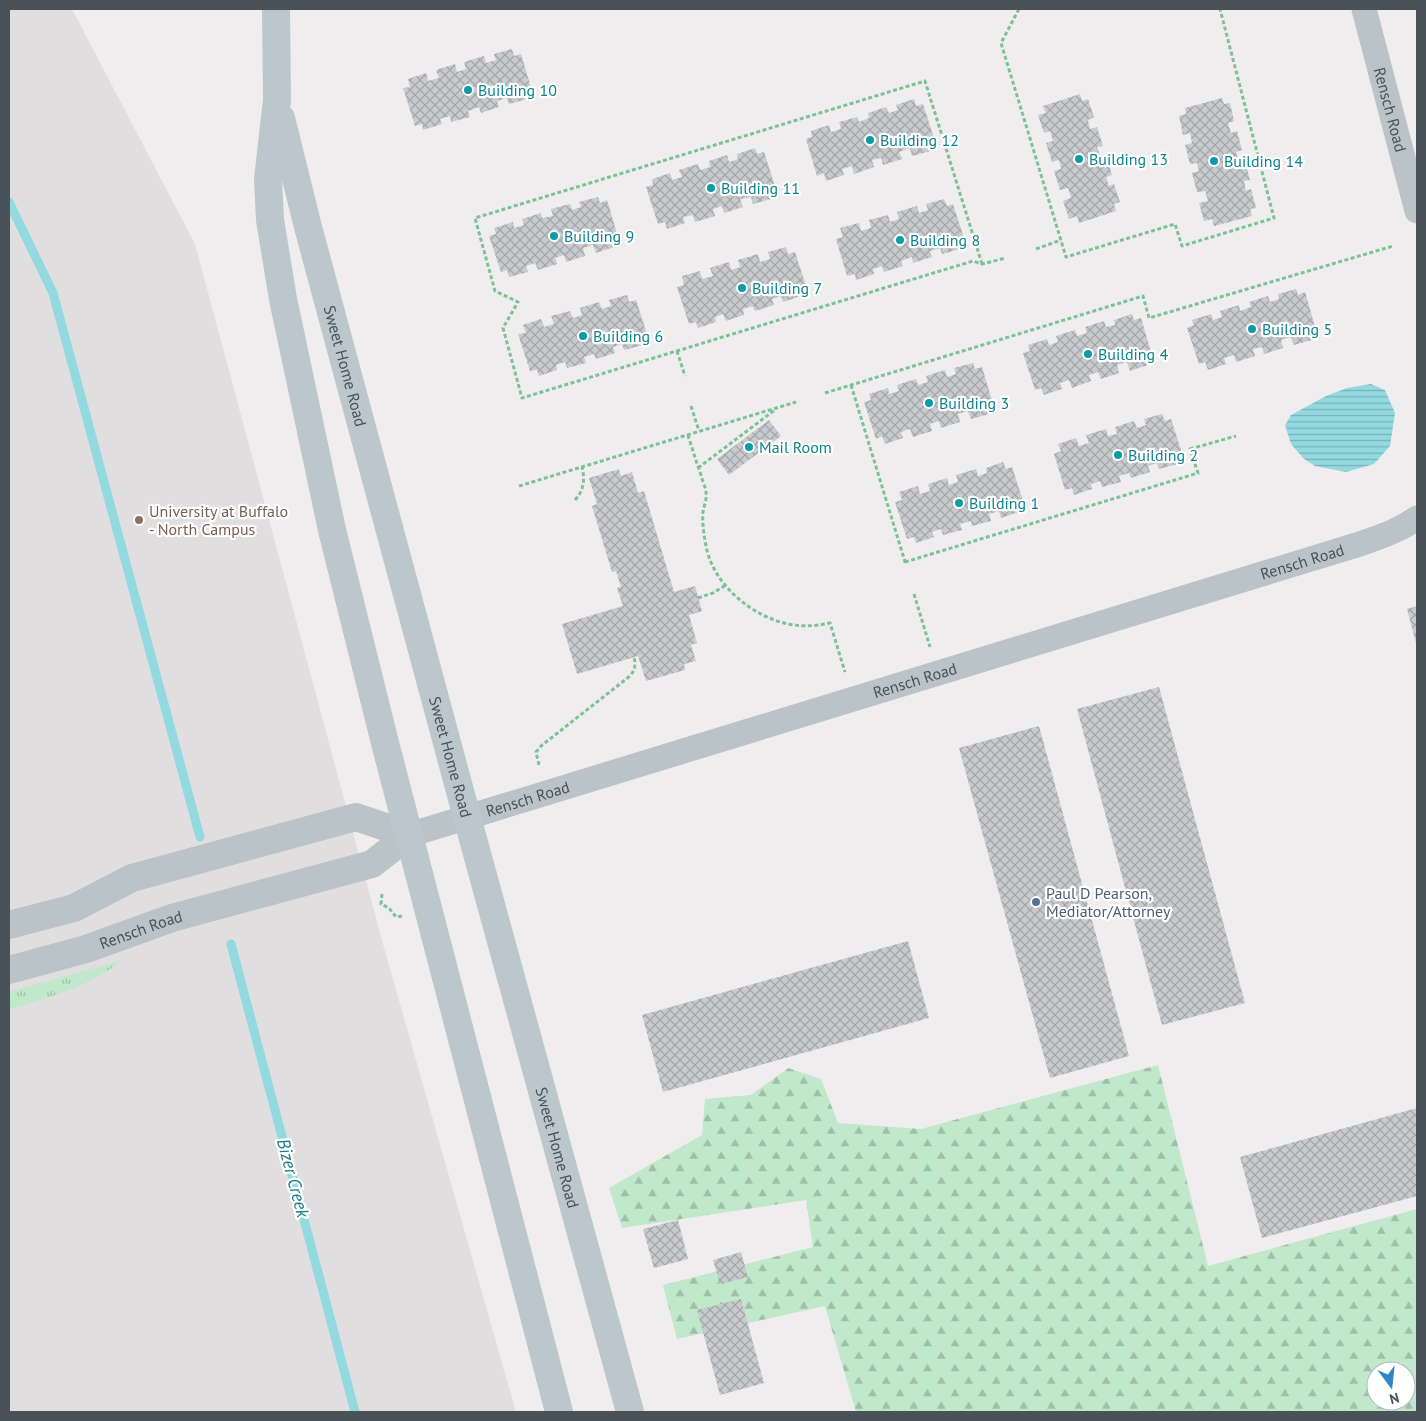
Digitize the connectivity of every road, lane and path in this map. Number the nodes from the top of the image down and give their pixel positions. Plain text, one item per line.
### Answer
1 (276, 9) edge
2 (1019, 9) edge
3 (1220, 9) edge
4 (1364, 9) edge
5 (277, 100) junction
6 (1417, 211) edge
7 (1061, 240) junction
8 (1393, 246) dead end
9 (1036, 249) dead end
10 (1006, 258) dead end
11 (982, 264) junction
12 (677, 351) junction
13 (685, 376) dead end
14 (851, 385) junction
15 (825, 393) dead end
16 (796, 402) dead end
17 (691, 406) dead end
18 (778, 407) junction
19 (699, 431) junction
20 (688, 434) junction
21 (1236, 436) dead end
22 (582, 467) junction
23 (698, 468) junction
24 (519, 486) dead end
25 (575, 500) dead end
26 (1417, 518) edge
27 (726, 586) junction
28 (914, 594) dead end
29 (698, 598) dead end
30 (930, 646) dead end
31 (634, 657) dead end
32 (845, 672) dead end
33 (539, 766) dead end
34 (467, 818) junction
35 (409, 835) junction
36 (382, 894) dead end
37 (407, 914) dead end
38 (9, 925) edge
39 (9, 970) edge
40 (559, 1412) edge
41 (630, 1412) edge

1 - 5 main road, Sweet Home Road
2 - 7 path
3 - 7 path
4 - 6 street, Rensch Road
5 - 34 main road, Sweet Home Road
5 - 35 main road, Sweet Home Road
7 - 9 path
8 - 14 path
10 - 11 path
11 - 12 path
11 - 12 path
12 - 13 path
14 - 15 path
14 - 21 path
16 - 18 path
17 - 19 path
18 - 19 path
18 - 23 path
19 - 20 path
20 - 22 path
20 - 23 path
22 - 24 path
22 - 25 path
23 - 27 path
26 - 34 street, Rensch Road
27 - 29 path
27 - 32 path
28 - 30 path
31 - 33 path
34 - 35 street, Rensch Road
34 - 41 main road, Sweet Home Road
35 - 38 street
35 - 39 street, Rensch Road
35 - 40 main road, Sweet Home Road
36 - 37 path

